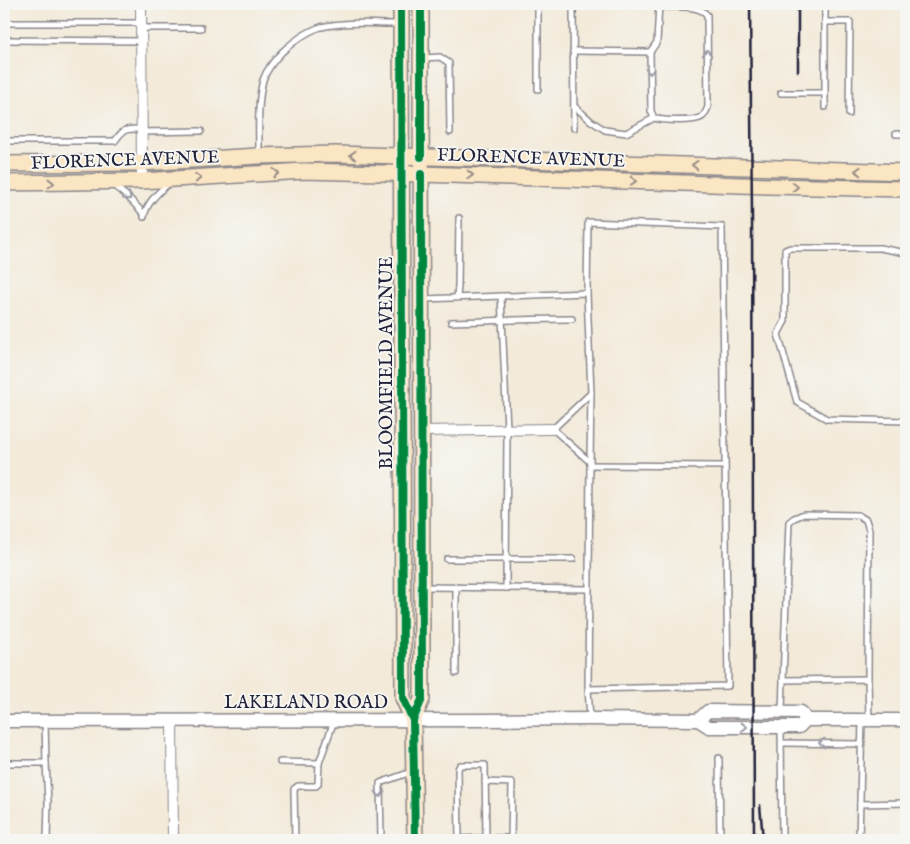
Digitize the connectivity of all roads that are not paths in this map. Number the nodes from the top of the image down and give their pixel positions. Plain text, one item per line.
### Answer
1 (140, 4) edge
2 (401, 4) edge
3 (421, 4) edge
4 (538, 4) edge
5 (573, 4) edge
6 (824, 4) edge
7 (659, 5) edge
8 (825, 22) junction
9 (4, 23) edge
10 (401, 24) junction
11 (141, 26) junction
12 (201, 28) dead end
13 (4, 40) edge
14 (141, 41) junction
15 (573, 51) junction
16 (650, 52) junction
17 (421, 58) junction
18 (538, 89) dead end
19 (781, 93) dead end
20 (825, 93) junction
21 (574, 106) junction
22 (825, 107) dead end
23 (849, 114) dead end
24 (654, 118) junction
25 (574, 128) dead end
26 (141, 130) junction
27 (201, 131) dead end
28 (450, 132) dead end
29 (896, 134) dead end
30 (906, 134) edge
31 (4, 141) edge
32 (258, 156) junction
33 (401, 156) junction
34 (421, 157) junction
35 (141, 163) junction
36 (4, 164) edge
37 (906, 172) edge
38 (402, 174) junction
39 (421, 174) junction
40 (249, 175) junction
41 (173, 180) junction
42 (142, 181) junction
43 (110, 182) junction
44 (4, 183) edge
45 (906, 189) edge
46 (459, 218) dead end
47 (906, 253) edge
48 (587, 293) junction
49 (501, 296) junction
50 (457, 297) junction
51 (421, 299) junction
52 (572, 319) dead end
53 (502, 321) junction
54 (451, 322) dead end
55 (591, 393) junction
56 (906, 421) edge
57 (506, 429) junction
58 (554, 429) junction
59 (402, 430) junction
60 (422, 431) junction
61 (590, 464) junction
62 (725, 466) junction
63 (572, 558) dead end
64 (447, 559) dead end
65 (506, 559) junction
66 (422, 586) junction
67 (456, 587) junction
68 (506, 588) junction
69 (589, 589) junction
70 (456, 673) dead end
71 (868, 679) junction
72 (783, 680) junction
73 (588, 689) junction
74 (782, 711) junction
75 (590, 719) junction
76 (334, 720) junction
77 (414, 720) junction
78 (698, 720) junction
79 (806, 720) junction
80 (866, 720) junction
81 (906, 720) edge
82 (45, 721) junction
83 (172, 721) junction
84 (4, 722) edge
85 (781, 727) junction
86 (782, 743) junction
87 (862, 744) junction
88 (719, 758) dead end
89 (280, 762) dead end
90 (4, 763) edge
91 (46, 763) junction
92 (319, 763) junction
93 (414, 771) junction
94 (485, 782) junction
95 (906, 803) edge
96 (860, 804) junction
97 (486, 838) junction
98 (47, 840) edge
99 (173, 840) edge
100 (295, 840) edge
101 (381, 840) edge
102 (415, 840) edge
103 (459, 840) edge
104 (720, 840) edge
105 (782, 840) edge
106 (859, 840) edge

1 - 11 street
2 - 10 main road, BLOOMFIELD AVENUE
3 - 17 main road, BLOOMFIELD AVENUE
4 - 18 lane
5 - 15 lane
6 - 8 lane
7 - 16 lane
24 -> 7 lane
8 - 20 lane
8 - 23 lane
9 - 11 lane
10 - 32 lane
10 - 33 main road, BLOOMFIELD AVENUE
11 - 12 lane
11 - 14 street
13 - 14 lane
14 - 26 street
15 - 16 lane
15 - 21 lane
16 -> 24 lane
17 - 28 lane
17 - 34 main road, BLOOMFIELD AVENUE
19 - 20 lane
20 - 22 lane
21 - 24 lane
21 - 25 lane
26 - 27 lane
26 - 31 lane
26 - 35 street
29 - 30 lane
33 -> 32 main road, FLORENCE AVENUE
32 - 35 main road, FLORENCE AVENUE
32 - 40 main road
33 - 34 main road, FLORENCE AVENUE
33 - 38 main road, BLOOMFIELD AVENUE
37 -> 34 main road, FLORENCE AVENUE
34 - 39 main road, BLOOMFIELD AVENUE
35 - 36 main road, FLORENCE AVENUE
35 - 42 street
38 - 39 main road, FLORENCE AVENUE
40 -> 38 main road, FLORENCE AVENUE
38 - 59 main road, BLOOMFIELD AVENUE
39 -> 45 main road, FLORENCE AVENUE
39 - 51 main road, BLOOMFIELD AVENUE
41 -> 40 main road, FLORENCE AVENUE
41 - 42 main road, FLORENCE AVENUE
43 -> 41 lane
42 - 43 main road, FLORENCE AVENUE
44 -> 43 main road, FLORENCE AVENUE
46 - 50 lane
47 - 56 lane
48 - 49 lane
48 - 55 lane
48 - 62 lane
49 - 50 lane
49 - 53 lane
50 - 51 lane
51 - 60 main road, BLOOMFIELD AVENUE
52 - 53 lane
53 - 54 lane
53 - 57 lane
55 - 58 lane
55 - 61 lane
57 - 58 street
57 - 60 street
57 - 65 lane
58 - 61 lane
59 - 60 main road
59 - 77 main road, BLOOMFIELD AVENUE
60 - 66 main road, BLOOMFIELD AVENUE
61 - 62 lane
61 - 69 lane
62 - 73 lane
63 - 65 lane
64 - 65 lane
65 - 68 lane
66 - 67 lane
66 - 77 main road, BLOOMFIELD AVENUE
67 - 68 lane
67 - 70 lane
68 - 69 lane
69 - 73 lane
71 - 72 lane
71 - 72 lane
71 - 80 lane
72 - 74 lane
73 - 75 lane
74 - 78 street, LAKELAND ROAD
74 - 79 street, LAKELAND ROAD
75 - 77 street, LAKELAND ROAD
75 - 78 street, LAKELAND ROAD
76 - 77 street, LAKELAND ROAD
76 - 83 street, LAKELAND ROAD
76 - 92 lane
77 - 93 main road, BLOOMFIELD AVENUE
78 -> 85 street, LAKELAND ROAD
79 - 80 street, LAKELAND ROAD
79 - 85 street, LAKELAND ROAD
80 - 81 street, LAKELAND ROAD
80 - 87 lane
82 - 83 street, LAKELAND ROAD
82 - 84 street, LAKELAND ROAD
82 - 91 lane
83 - 99 street
85 - 86 lane
87 -> 86 lane
86 - 105 lane
87 - 96 lane
88 - 104 lane
89 - 92 lane
90 - 91 lane
91 - 98 lane
92 - 100 lane
93 -> 101 lane
93 - 102 main road, BLOOMFIELD AVENUE
94 - 97 lane
94 - 97 lane
94 - 103 lane
95 - 96 lane
96 - 106 lane
97 - 103 lane

